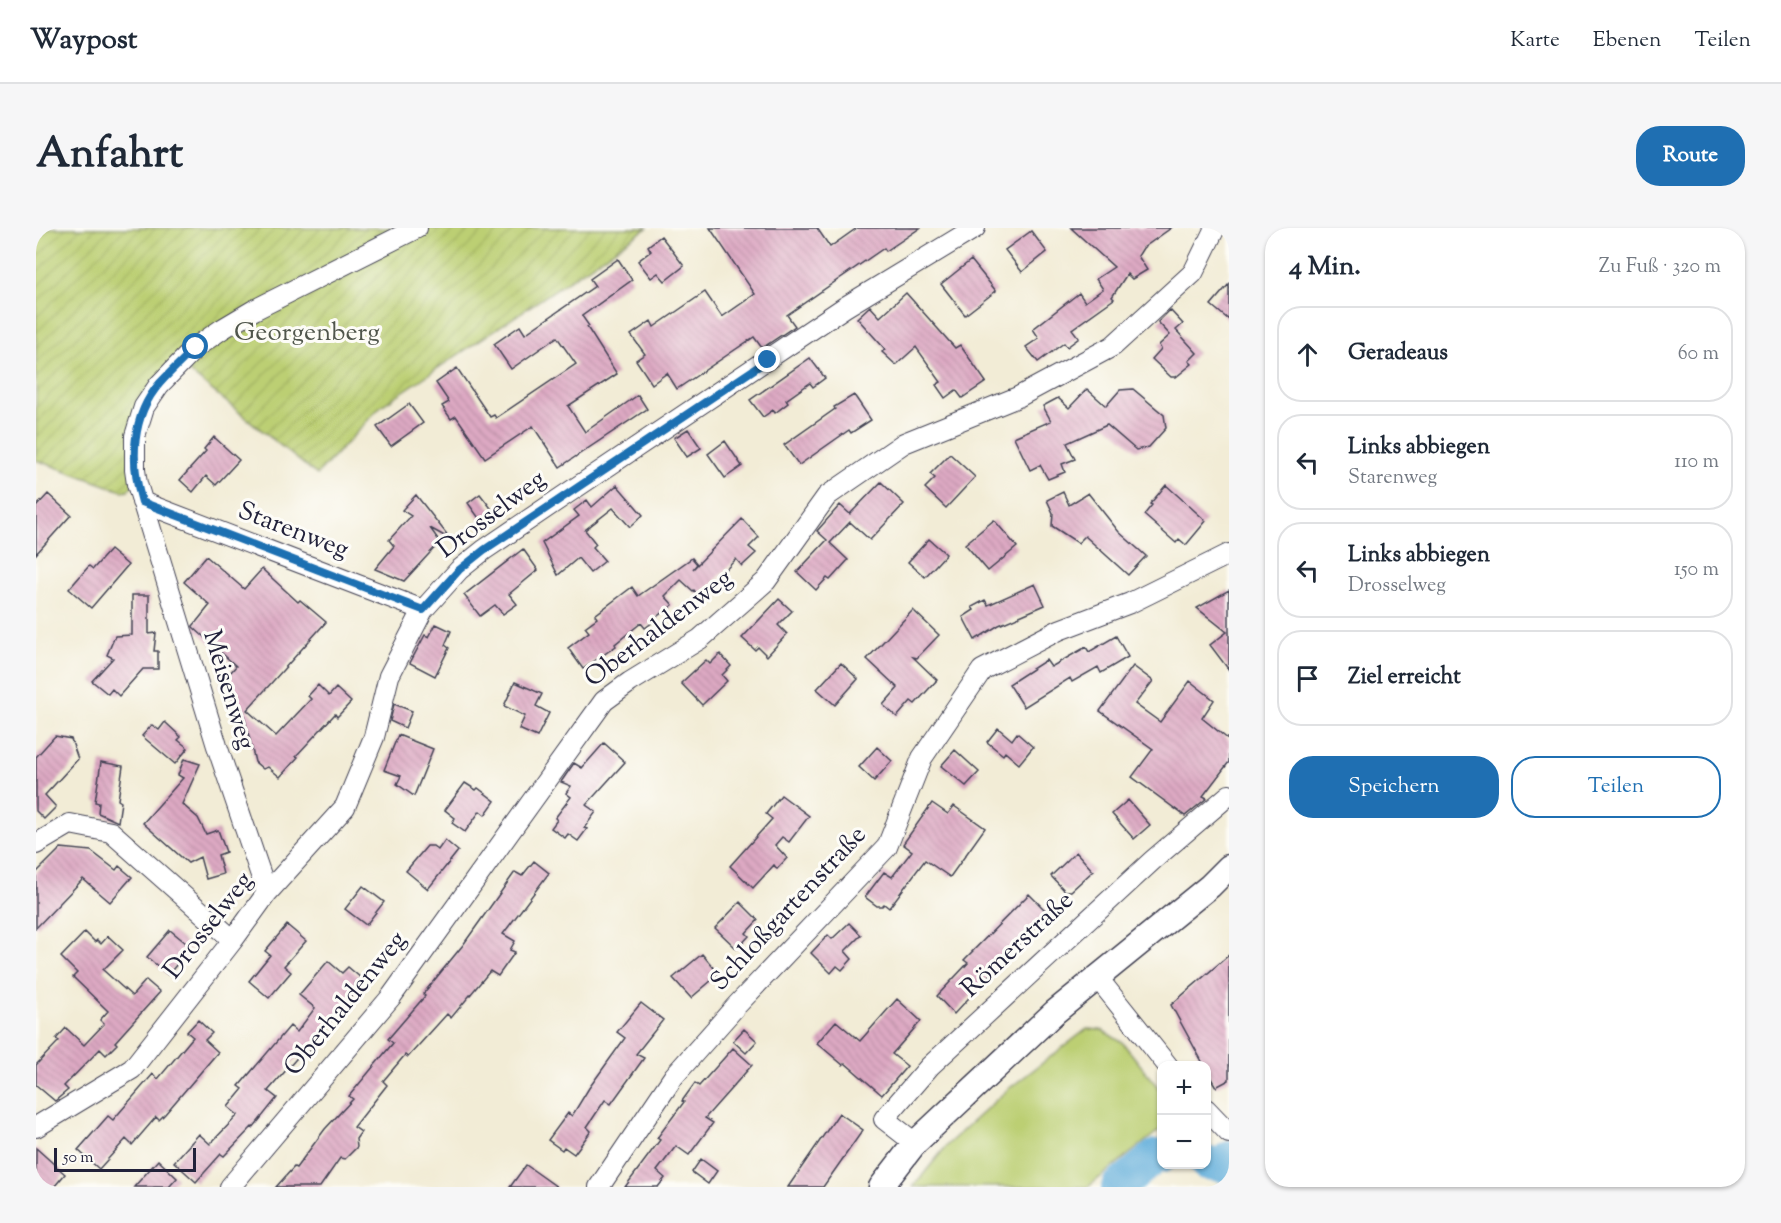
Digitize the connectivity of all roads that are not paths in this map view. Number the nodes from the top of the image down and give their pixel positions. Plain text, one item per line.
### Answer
1 (417, 228) edge
2 (1215, 228) edge
3 (964, 231) edge
4 (142, 502) junction
5 (1229, 554) edge
6 (423, 610) junction
7 (1229, 795) edge
8 (36, 844) edge
9 (1229, 867) edge
10 (267, 893) junction
11 (233, 940) junction
12 (1097, 978) junction
13 (1165, 1061) edge
14 (1211, 1114) edge
15 (36, 1127) edge
16 (1225, 1129) edge
17 (915, 1143) junction
18 (230, 1187) edge
19 (599, 1187) edge
20 (881, 1187) edge

1 - 4 street, Meisenweg
2 - 18 street, Oberhaldenweg
3 - 6 street, Drosselweg
4 - 6 street, Starenweg
4 - 10 street, Meisenweg
5 - 19 street, Schloßgartenstraße
6 - 10 street, Drosselweg
7 - 17 street, Römerstraße
8 - 11 street
9 - 12 main road
10 - 11 street, Drosselweg
11 - 15 street, Drosselweg
12 - 13 street
12 - 17 main road
14 - 16 street
17 - 20 main road

